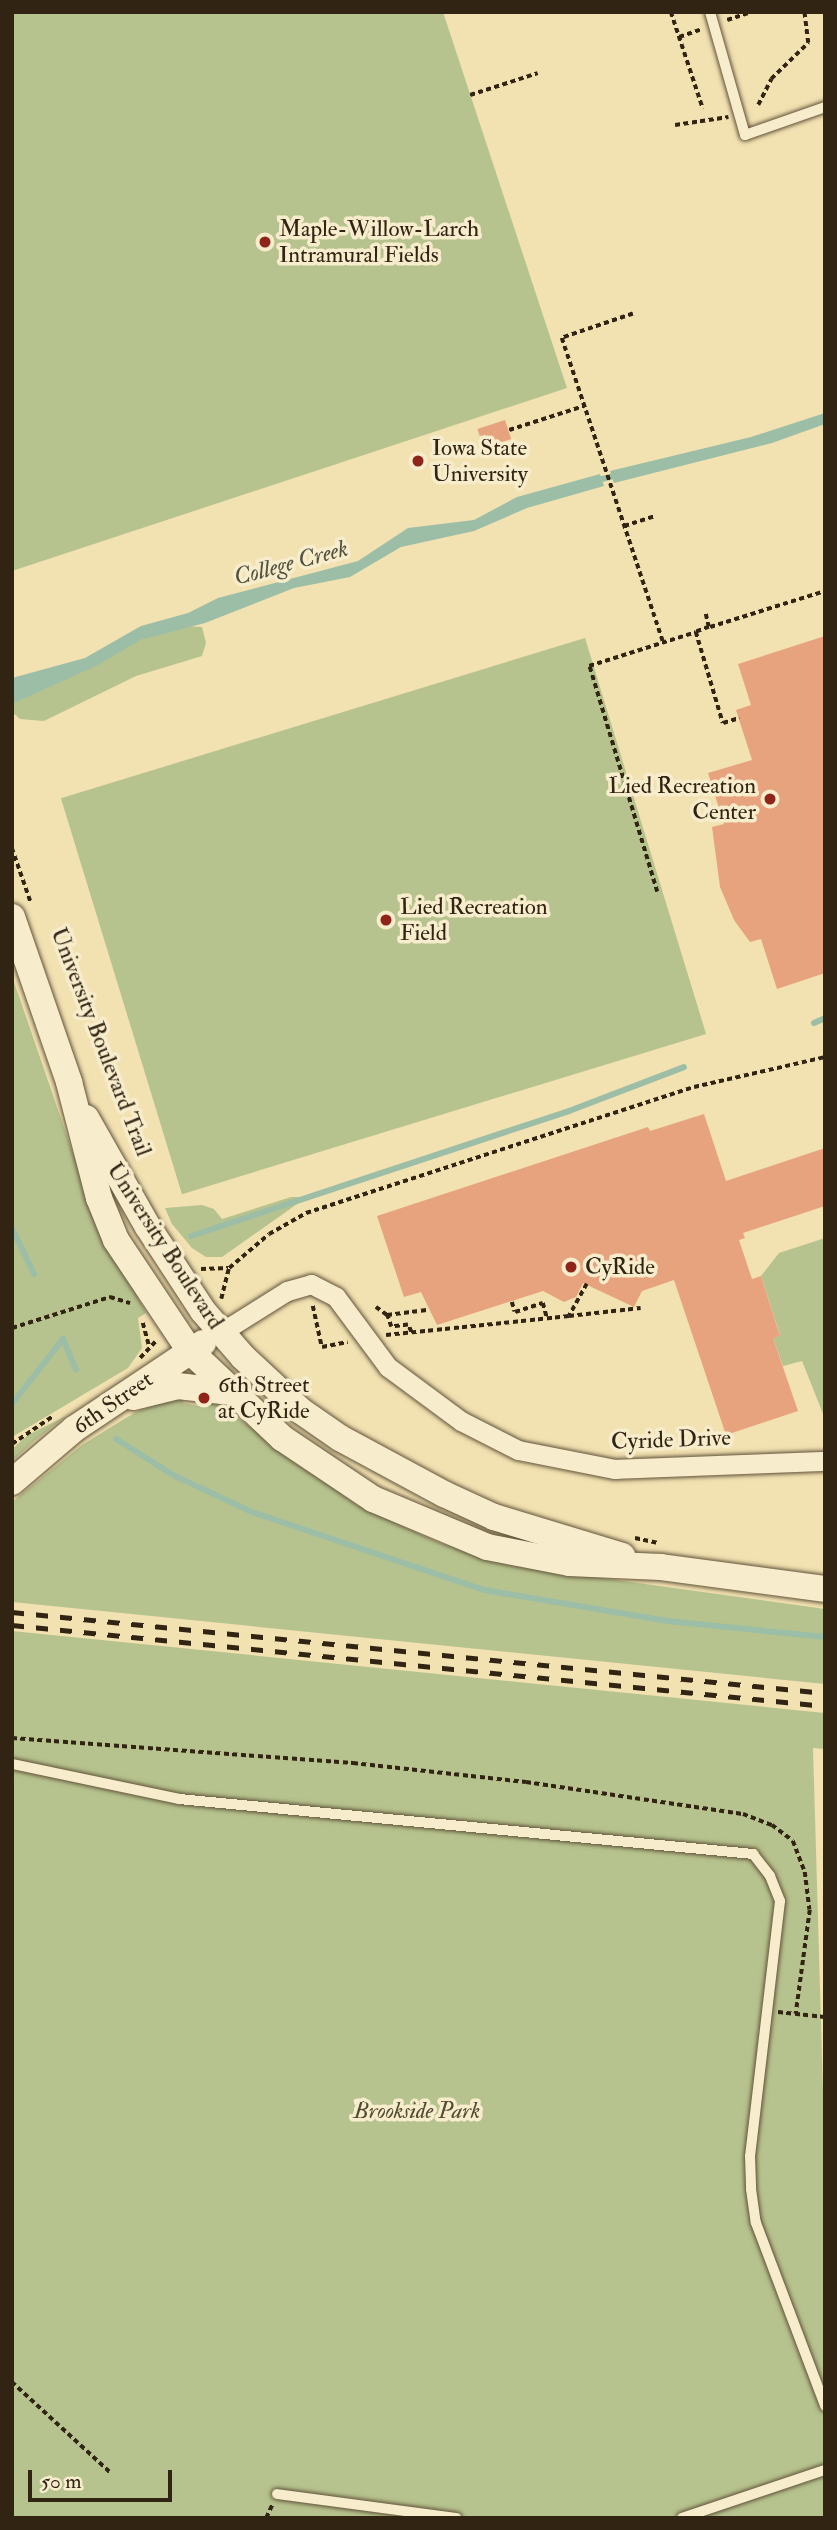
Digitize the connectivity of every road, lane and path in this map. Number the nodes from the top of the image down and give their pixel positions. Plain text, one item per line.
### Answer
1 (671, 12) edge
2 (710, 12) edge
3 (752, 12) edge
4 (806, 13) edge
5 (725, 21) dead end
6 (704, 29) dead end
7 (679, 37) junction
8 (538, 73) dead end
9 (470, 95) dead end
10 (758, 105) dead end
11 (825, 107) edge
12 (703, 109) dead end
13 (730, 116) dead end
14 (675, 125) dead end
15 (633, 314) dead end
16 (584, 405) junction
17 (509, 430) dead end
18 (655, 516) dead end
19 (624, 526) junction
20 (825, 591) edge
21 (706, 614) dead end
22 (709, 627) junction
23 (696, 632) junction
24 (663, 642) junction
25 (739, 718) dead end
26 (12, 848) edge
27 (657, 892) dead end
28 (23, 916) edge
29 (825, 1057) edge
30 (69, 1082) junction
31 (189, 1265) dead end
32 (229, 1268) junction
33 (587, 1284) dead end
34 (305, 1299) dead end
35 (512, 1302) dead end
36 (133, 1305) dead end
37 (376, 1307) dead end
38 (641, 1308) dead end
39 (427, 1310) dead end
40 (515, 1312) junction
41 (139, 1315) dead end
42 (387, 1315) junction
43 (569, 1316) junction
44 (547, 1318) junction
45 (221, 1320) junction
46 (518, 1321) junction
47 (12, 1328) edge
48 (411, 1332) junction
49 (380, 1335) dead end
50 (149, 1345) dead end
51 (322, 1347) dead end
52 (190, 1352) junction
53 (231, 1393) junction
54 (108, 1406) junction
55 (825, 1461) edge
56 (12, 1482) edge
57 (623, 1535) dead end
58 (661, 1555) junction
59 (825, 1589) edge
60 (12, 1738) edge
61 (12, 1764) edge
62 (769, 2011) junction
63 (796, 2014) junction
64 (825, 2017) edge
65 (12, 2382) edge
66 (825, 2406) edge
67 (825, 2470) edge
68 (110, 2472) dead end
69 (277, 2494) dead end
70 (456, 2518) edge
71 (682, 2518) edge

1 - 7 path
2 - 11 lane
3 - 5 path
4 - 10 path
6 - 7 path
7 - 12 path
8 - 9 path
13 - 14 path
15 - 16 path
16 - 17 path
16 - 19 path
18 - 19 path
19 - 24 path
20 - 22 path
21 - 22 path
22 - 23 path
23 - 24 path
23 - 25 path
24 - 27 path
26 - 28 path, University Boulevard Trail
28 - 30 main road, University Boulevard
29 - 32 path
30 - 45 main road, University Boulevard
30 - 52 main road, University Boulevard
31 - 32 path
32 - 45 path
33 - 43 path
34 - 51 path
35 - 40 path
36 - 47 path
37 - 42 path
38 - 43 path
39 - 42 path
40 - 44 path
40 - 46 path
41 - 50 path
42 - 48 path
43 - 44 path
44 - 46 path
45 - 52 main road, 6th Street
45 - 55 street, Cyride Drive
45 - 58 main road, University Boulevard
46 - 48 path
48 - 49 path
52 - 53 main road, University Boulevard
52 - 54 main road, 6th Street
53 - 54 main road
53 - 58 main road, University Boulevard
54 - 56 main road, 6th Street
57 - 58 path
58 - 59 main road, University Boulevard
60 - 63 path
61 - 62 lane
62 - 63 path
62 - 66 lane
63 - 64 path
65 - 68 path
67 - 71 lane
69 - 70 lane

